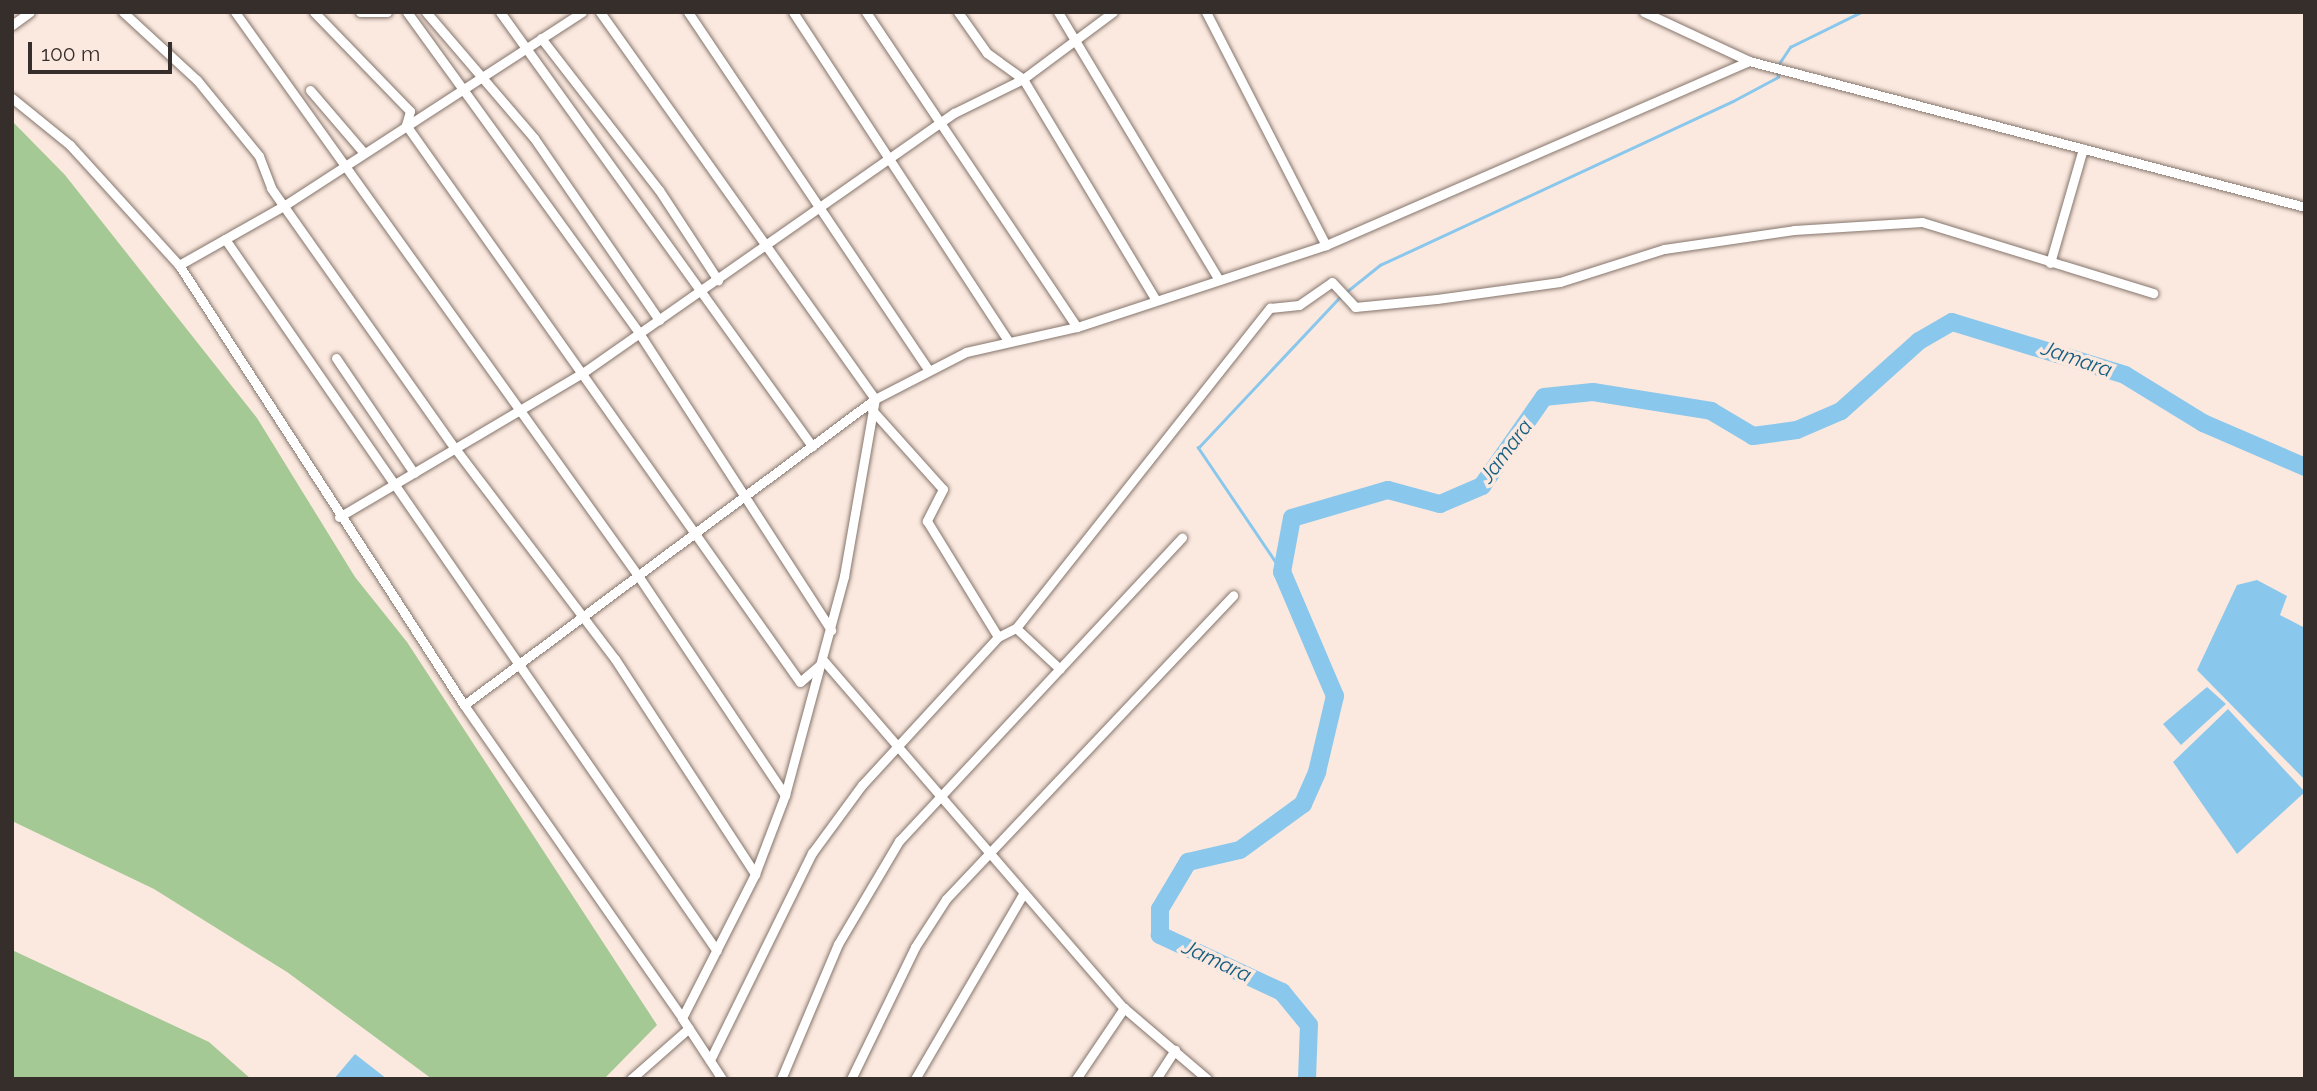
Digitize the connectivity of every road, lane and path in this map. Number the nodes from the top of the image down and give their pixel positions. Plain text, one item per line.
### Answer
1 (30, 12) edge
2 (122, 12) edge
3 (235, 12) edge
4 (314, 12) edge
5 (360, 12) edge
6 (387, 12) edge
7 (407, 12) edge
8 (426, 12) edge
9 (500, 12) edge
10 (582, 12) edge
11 (600, 12) edge
12 (688, 12) edge
13 (793, 12) edge
14 (866, 12) edge
15 (958, 12) edge
16 (1058, 12) edge
17 (1113, 12) edge
18 (1206, 12) edge
19 (1644, 12) edge
20 (12, 25) edge
21 (541, 38) junction
22 (1076, 39) junction
23 (524, 48) junction
24 (1749, 61) junction
25 (481, 77) junction
26 (1023, 79) junction
27 (310, 90) dead end
28 (462, 90) junction
29 (12, 98) edge
30 (944, 120) junction
31 (406, 125) junction
32 (2083, 149) junction
33 (364, 153) junction
34 (891, 158) junction
35 (346, 166) junction
36 (285, 205) junction
37 (2305, 207) edge
38 (821, 209) junction
39 (225, 239) junction
40 (1326, 245) junction
41 (764, 249) junction
42 (2050, 263) junction
43 (179, 265) junction
44 (1218, 278) junction
45 (718, 280) junction
46 (701, 292) junction
47 (2153, 293) dead end
48 (1155, 299) junction
49 (659, 320) junction
50 (1077, 327) junction
51 (639, 333) junction
52 (1009, 342) junction
53 (336, 358) dead end
54 (928, 369) junction
55 (581, 374) junction
56 (875, 399) junction
57 (873, 410) junction
58 (519, 412) junction
59 (812, 446) junction
60 (454, 447) junction
61 (414, 473) junction
62 (396, 483) junction
63 (748, 497) junction
64 (340, 517) junction
65 (699, 533) junction
66 (1182, 537) dead end
67 (639, 577) junction
68 (1233, 594) dead end
69 (585, 620) junction
70 (1016, 628) junction
71 (831, 630) junction
72 (998, 636) junction
73 (824, 661) junction
74 (524, 664) junction
75 (1060, 669) junction
76 (464, 705) junction
77 (900, 744) junction
78 (785, 795) junction
79 (938, 796) junction
80 (986, 851) junction
81 (755, 874) junction
82 (1023, 894) junction
83 (717, 951) junction
84 (1124, 1008) junction
85 (682, 1018) junction
86 (689, 1028) junction
87 (1175, 1050) junction
88 (710, 1060) junction
89 (631, 1079) edge
90 (722, 1079) edge
91 (781, 1079) edge
92 (851, 1079) edge
93 (915, 1079) edge
94 (1076, 1079) edge
95 (1156, 1079) edge
96 (1207, 1079) edge

1 - 20 street
2 - 36 street
3 - 35 street
4 - 31 street
5 - 6 street
7 - 28 street
8 - 25 street
9 - 23 street
10 - 21 street
11 - 41 street
12 - 38 street
13 - 34 street
14 - 30 street
15 - 26 street
16 - 22 street
17 - 22 street
18 - 40 street
19 - 24 street
21 - 23 street
21 - 45 street
22 - 26 street
22 - 44 street
23 - 25 street
23 - 46 street
24 - 32 street
24 - 40 street
25 - 28 street
25 - 49 street
26 - 30 street
26 - 48 street
27 - 33 street
28 - 31 street
28 - 51 street
29 - 43 street
30 - 34 street
30 - 50 street
31 - 33 street
31 - 55 street
32 - 37 street
32 - 42 street
33 - 35 street
34 - 38 street
34 - 52 street
35 - 36 street
35 - 58 street
36 - 39 street
36 - 60 street
38 - 41 street
38 - 54 street
39 - 43 street
39 - 62 street
40 - 44 street
41 - 45 street
41 - 56 street
42 - 47 street
42 - 70 street
43 - 64 street
44 - 48 street
45 - 46 street
46 - 49 street
46 - 59 street
48 - 50 street
49 - 51 street
50 - 52 street
51 - 55 street
51 - 63 street
52 - 54 street
53 - 61 street
54 - 56 street
55 - 58 street
55 - 65 street
56 - 57 street
56 - 59 street
57 - 71 street
57 - 72 street
58 - 60 street
58 - 67 street
59 - 63 street
60 - 61 street
60 - 69 street
61 - 62 street
62 - 64 street
62 - 74 street
63 - 65 street
63 - 71 street
64 - 76 street
65 - 67 street
65 - 73 street
66 - 75 street
67 - 69 street
67 - 78 street
68 - 80 street
69 - 74 street
69 - 81 street
70 - 72 street
70 - 75 street
71 - 73 street
72 - 77 street
73 - 77 street
73 - 78 street
74 - 76 street
74 - 83 street
75 - 79 street
76 - 85 street
77 - 79 street
77 - 88 street
78 - 81 street
79 - 80 street
79 - 91 street
80 - 82 street
80 - 92 street
81 - 83 street
82 - 84 street
82 - 93 street
83 - 85 street
84 - 87 street
84 - 94 street
85 - 86 street
86 - 88 street
86 - 89 street
87 - 95 street
87 - 96 street
88 - 90 street

